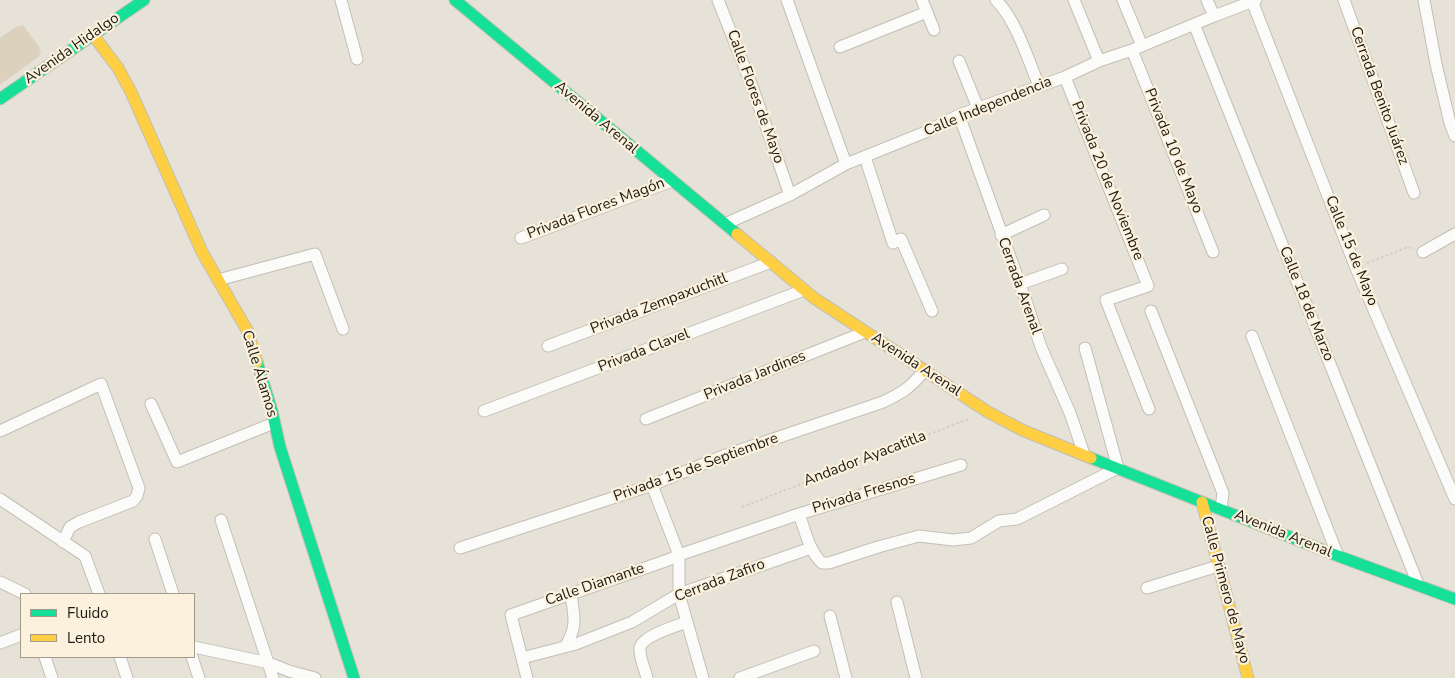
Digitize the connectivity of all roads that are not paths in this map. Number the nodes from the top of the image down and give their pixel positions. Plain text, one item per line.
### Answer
1 (144, 0) edge
2 (341, 0) edge
3 (454, 0) edge
4 (718, 0) edge
5 (787, 0) edge
6 (922, 0) edge
7 (996, 0) edge
8 (1074, 0) edge
9 (1123, 0) edge
10 (1207, 0) edge
11 (1344, 0) edge
12 (1424, 0) edge
13 (1254, 1) edge
14 (927, 12) junction
15 (1214, 16) junction
16 (1194, 24) junction
17 (934, 30) dead end
18 (94, 35) junction
19 (840, 47) dead end
20 (1137, 48) junction
21 (357, 59) dead end
22 (959, 61) dead end
23 (1099, 61) junction
24 (1065, 77) junction
25 (1039, 86) junction
26 (0, 99) edge
27 (978, 108) junction
28 (959, 115) junction
29 (1455, 136) edge
30 (865, 157) junction
31 (846, 164) junction
32 (672, 181) junction
33 (1414, 193) dead end
34 (790, 195) junction
35 (1044, 215) dead end
36 (724, 224) junction
37 (1455, 234) edge
38 (1001, 235) junction
39 (521, 238) dead end
40 (1213, 252) dead end
41 (1423, 252) road end
42 (771, 262) junction
43 (1062, 269) dead end
44 (218, 280) junction
45 (1020, 284) junction
46 (804, 290) junction
47 (932, 311) dead end
48 (1152, 311) dead end
49 (343, 329) dead end
50 (864, 332) junction
51 (1252, 336) dead end
52 (548, 346) dead end
53 (1085, 348) dead end
54 (924, 371) junction
55 (150, 404) dead end
56 (1149, 409) dead end
57 (484, 411) dead end
58 (646, 420) dead end
59 (274, 422) junction
60 (0, 431) edge
61 (1084, 454) junction
62 (961, 466) dead end
63 (1118, 468) junction
64 (652, 485) junction
65 (0, 499) edge
66 (1455, 499) edge
67 (1202, 502) junction
68 (1221, 509) junction
69 (799, 514) junction
70 (221, 520) dead end
71 (156, 539) dead end
72 (63, 542) junction
73 (460, 548) dead end
74 (811, 548) junction
75 (679, 555) junction
76 (1338, 556) junction
77 (1218, 566) junction
78 (0, 582) edge
79 (1418, 584) junction
80 (1147, 588) dead end
81 (22, 593) edge
82 (99, 593) edge
83 (173, 593) edge
84 (571, 594) junction
85 (679, 594) junction
86 (1455, 599) edge
87 (896, 602) dead end
88 (830, 616) dead end
89 (687, 622) junction
90 (20, 636) edge
91 (0, 642) edge
92 (571, 645) junction
93 (195, 646) edge
94 (814, 651) dead end
95 (45, 658) edge
96 (120, 658) edge
97 (192, 658) edge
98 (522, 658) junction
99 (269, 663) junction
100 (52, 678) edge
101 (127, 678) edge
102 (199, 678) edge
103 (273, 678) edge
104 (315, 678) edge
105 (354, 678) edge
106 (527, 678) edge
107 (647, 678) edge
108 (703, 678) edge
109 (740, 678) edge
110 (846, 678) edge
111 (916, 678) edge
112 (1248, 678) edge

1 - 18 main road, Avenida Hidalgo
2 - 21 street
3 - 32 main road, Avenida Arenal
4 - 34 street, Calle Flores de Mayo
5 - 31 street
6 - 14 street
7 - 25 street
8 - 23 street
9 - 20 street, Privada 10 de Mayo
10 - 15 street
11 - 33 street, Cerrada Benito Juárez
12 - 29 street
13 - 15 street, Calle Independencia
13 - 66 street, Calle 15 de Mayo
14 - 17 street
14 - 19 street
15 - 16 street, Calle Independencia
16 - 20 street, Calle Independencia
16 - 79 street, Calle 18 de Marzo
18 - 26 main road, Avenida Hidalgo
18 - 44 main road, Calle Álamos
20 - 23 street, Calle Independencia
20 - 40 street, Privada 10 de Mayo
22 - 27 street
23 - 24 street, Calle Independencia
24 - 25 street, Calle Independencia
24 - 56 street, Privada 20 de Noviembre
25 - 27 street, Calle Independencia
27 - 28 street, Calle Independencia
28 - 30 street, Calle Independencia
28 - 38 street, Cerrada Arenal
30 - 31 street, Calle Independencia
30 - 47 street
31 - 34 street, Calle Independencia
32 - 36 main road, Avenida Arenal
32 - 39 street, Privada Flores Magón
34 - 36 street, Calle Independencia
35 - 38 street
36 - 42 main road, Avenida Arenal
37 - 41 street
38 - 45 street, Cerrada Arenal
42 - 46 main road, Avenida Arenal
42 - 52 street, Privada Zempaxuchitl
43 - 45 street
44 - 49 street
44 - 59 main road, Calle Álamos
45 - 61 street, Cerrada Arenal
46 - 50 main road, Avenida Arenal
46 - 57 street, Privada Clavel
48 - 68 street
50 - 54 main road, Avenida Arenal
50 - 58 street, Privada Jardines
51 - 76 street
53 - 63 street
54 - 61 main road, Avenida Arenal
54 - 64 street, Privada 15 de Septiembre
55 - 59 street
59 - 105 main road, Calle Álamos
60 - 72 street
61 - 63 main road, Avenida Arenal
62 - 69 street, Privada Fresnos
63 - 67 main road, Avenida Arenal
63 - 74 street, Privada Fresnos
64 - 73 street, Privada 15 de Septiembre
64 - 75 street
65 - 72 street
67 - 68 main road, Avenida Arenal
67 - 77 main road, Calle Primero de Mayo
68 - 76 main road, Avenida Arenal
69 - 74 street, Privada Fresnos
69 - 75 street, Calle Diamante
70 - 99 street
71 - 83 street
72 - 82 street
74 - 85 street, Cerrada Zafiro
75 - 84 street, Calle Diamante
75 - 85 street
76 - 79 main road, Avenida Arenal
77 - 80 street
77 - 112 main road, Calle Primero de Mayo
78 - 81 street
79 - 86 main road, Avenida Arenal
84 - 92 street
84 - 98 street, Calle Diamante
85 - 89 street
85 - 92 street, Cerrada Zafiro
87 - 111 street
88 - 110 street
89 - 107 street
89 - 108 street
90 - 91 street
92 - 98 street, Cerrada Zafiro
93 - 99 street
94 - 109 street
95 - 100 street
96 - 101 street
97 - 102 street
98 - 106 street
99 - 103 street
99 - 104 street

